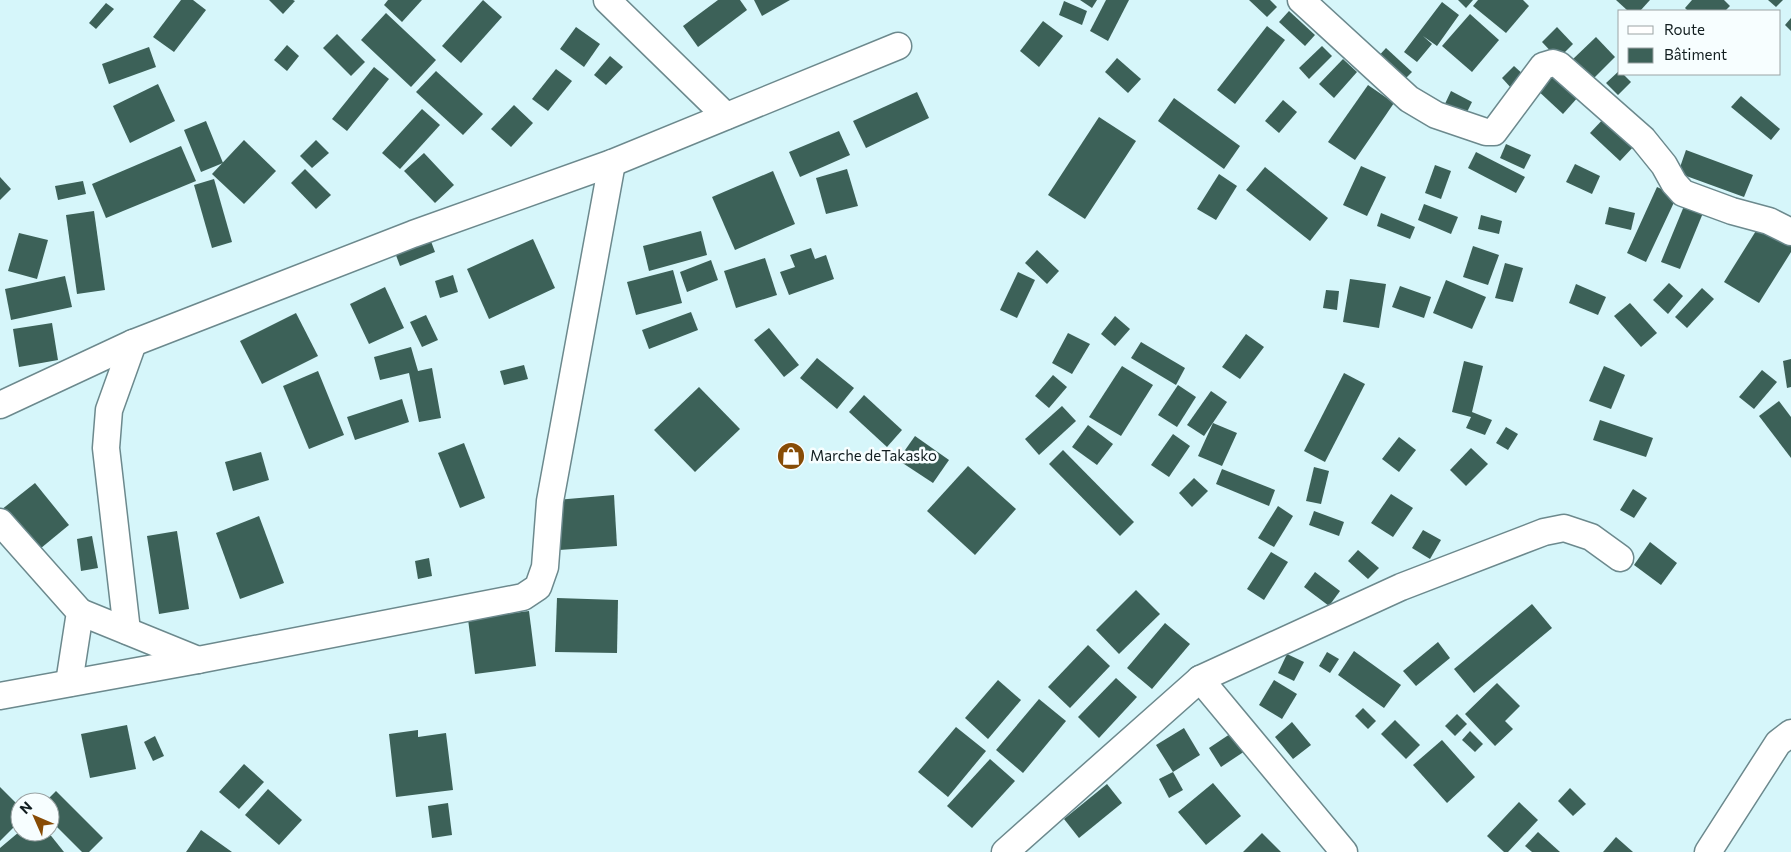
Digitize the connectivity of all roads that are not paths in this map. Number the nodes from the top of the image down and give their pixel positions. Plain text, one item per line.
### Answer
1 (607, 0) edge
2 (1301, 0) edge
3 (898, 46) dead end
4 (726, 116) junction
5 (612, 163) junction
6 (1791, 232) edge
7 (133, 344) junction
8 (0, 405) edge
9 (0, 522) edge
10 (1620, 558) dead end
11 (80, 612) junction
12 (127, 631) junction
13 (198, 660) junction
14 (1200, 679) junction
15 (68, 683) junction
16 (12, 694) edge
17 (0, 714) edge
18 (1791, 733) edge
19 (1005, 852) edge
20 (1344, 852) edge
21 (1708, 852) edge

1 - 4 street
2 - 6 street
3 - 4 street
4 - 5 street
5 - 7 street
5 - 13 street
7 - 8 street
7 - 12 street
9 - 11 street
10 - 14 street
11 - 12 street
11 - 15 street
12 - 13 street
13 - 15 street
14 - 19 street
14 - 20 street
15 - 16 street
16 - 17 street
18 - 21 street

